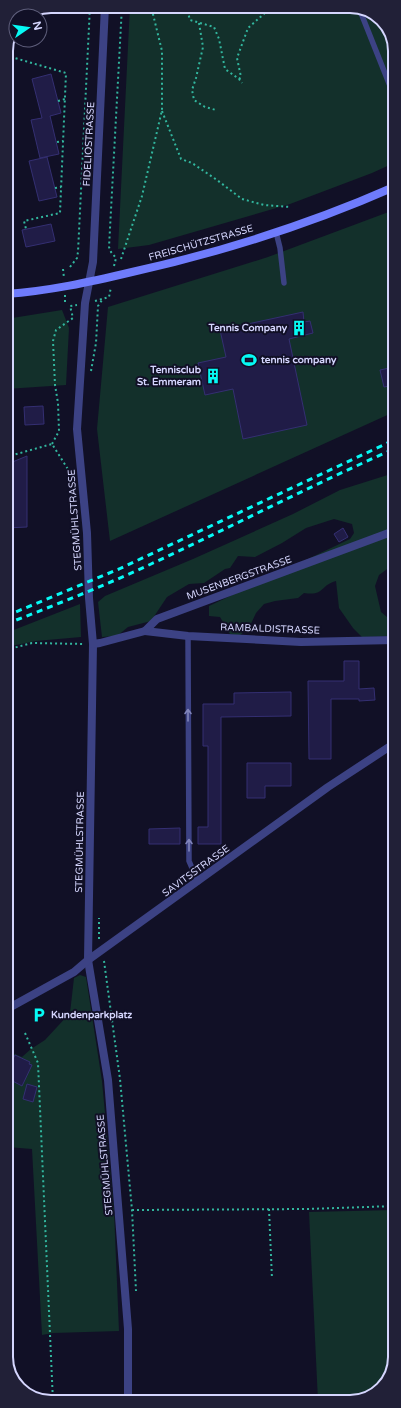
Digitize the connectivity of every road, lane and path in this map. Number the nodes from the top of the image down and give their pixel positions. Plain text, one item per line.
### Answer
1 (90, 13) edge
2 (106, 13) edge
3 (122, 13) edge
4 (153, 13) edge
5 (188, 13) edge
6 (265, 13) edge
7 (362, 15) edge
8 (199, 23) junction
9 (13, 57) edge
10 (239, 79) junction
11 (388, 81) edge
12 (242, 83) dead end
13 (65, 99) junction
14 (58, 101) dead end
15 (162, 110) junction
16 (216, 110) dead end
17 (63, 141) junction
18 (57, 142) dead end
19 (61, 187) junction
20 (55, 188) dead end
21 (388, 189) edge
22 (291, 207) dead end
23 (26, 229) dead end
24 (276, 232) junction
25 (116, 258) dead end
26 (121, 259) dead end
27 (70, 267) dead end
28 (89, 282) junction
29 (284, 283) dead end
30 (13, 294) edge
31 (102, 300) dead end
32 (70, 306) dead end
33 (91, 374) dead end
34 (52, 444) junction
35 (13, 456) edge
36 (83, 484) junction
37 (388, 533) edge
38 (145, 631) junction
39 (188, 636) junction
40 (388, 640) edge
41 (93, 644) junction
42 (13, 648) edge
43 (388, 748) edge
44 (198, 882) junction
45 (100, 916) dead end
46 (99, 952) junction
47 (88, 960) junction
48 (13, 1006) edge
49 (25, 1033) dead end
50 (388, 1206) edge
51 (269, 1209) junction
52 (119, 1210) junction
53 (132, 1210) junction
54 (272, 1279) dead end
55 (136, 1295) dead end
56 (53, 1395) edge
57 (128, 1395) edge

1 - 27 path
2 - 28 street, FIDELIOSTRASSE
3 - 25 path
4 - 15 path
5 - 8 path
6 - 10 path
7 - 11 lane
8 - 10 path
8 - 16 path
9 - 13 path
10 - 12 path
13 - 14 path
13 - 17 path
15 - 22 path
15 - 26 path
17 - 18 path
17 - 19 path
19 - 20 path
19 - 23 path
21 - 24 main road, FREISCHÜTZSTRASSE
24 - 28 main road, FREISCHÜTZSTRASSE
24 - 29 lane
28 - 30 main road, FREISCHÜTZSTRASSE
28 - 36 street, STEGMÜHLSTRASSE
31 - 33 path
32 - 34 path
34 - 35 path
34 - 36 path
36 - 41 street, STEGMÜHLSTRASSE
37 - 38 street, MUSENBERGSTRASSE
38 - 39 street, RAMBALDISTRASSE
38 - 41 street, MUSENBERGSTRASSE
39 - 40 street, RAMBALDISTRASSE
44 -> 39 lane
41 - 42 path
41 - 47 street, STEGMÜHLSTRASSE
43 - 44 street, SAVITSSTRASSE
44 - 46 street, SAVITSSTRASSE
45 - 46 path
46 - 47 street, SAVITSSTRASSE
46 - 53 path
47 - 48 street, SAVITSSTRASSE
47 - 52 street, STEGMÜHLSTRASSE
49 - 56 path
50 - 51 path
51 - 53 path
51 - 54 path
52 - 53 path
52 - 57 street, STEGMÜHLSTRASSE
53 - 55 path

